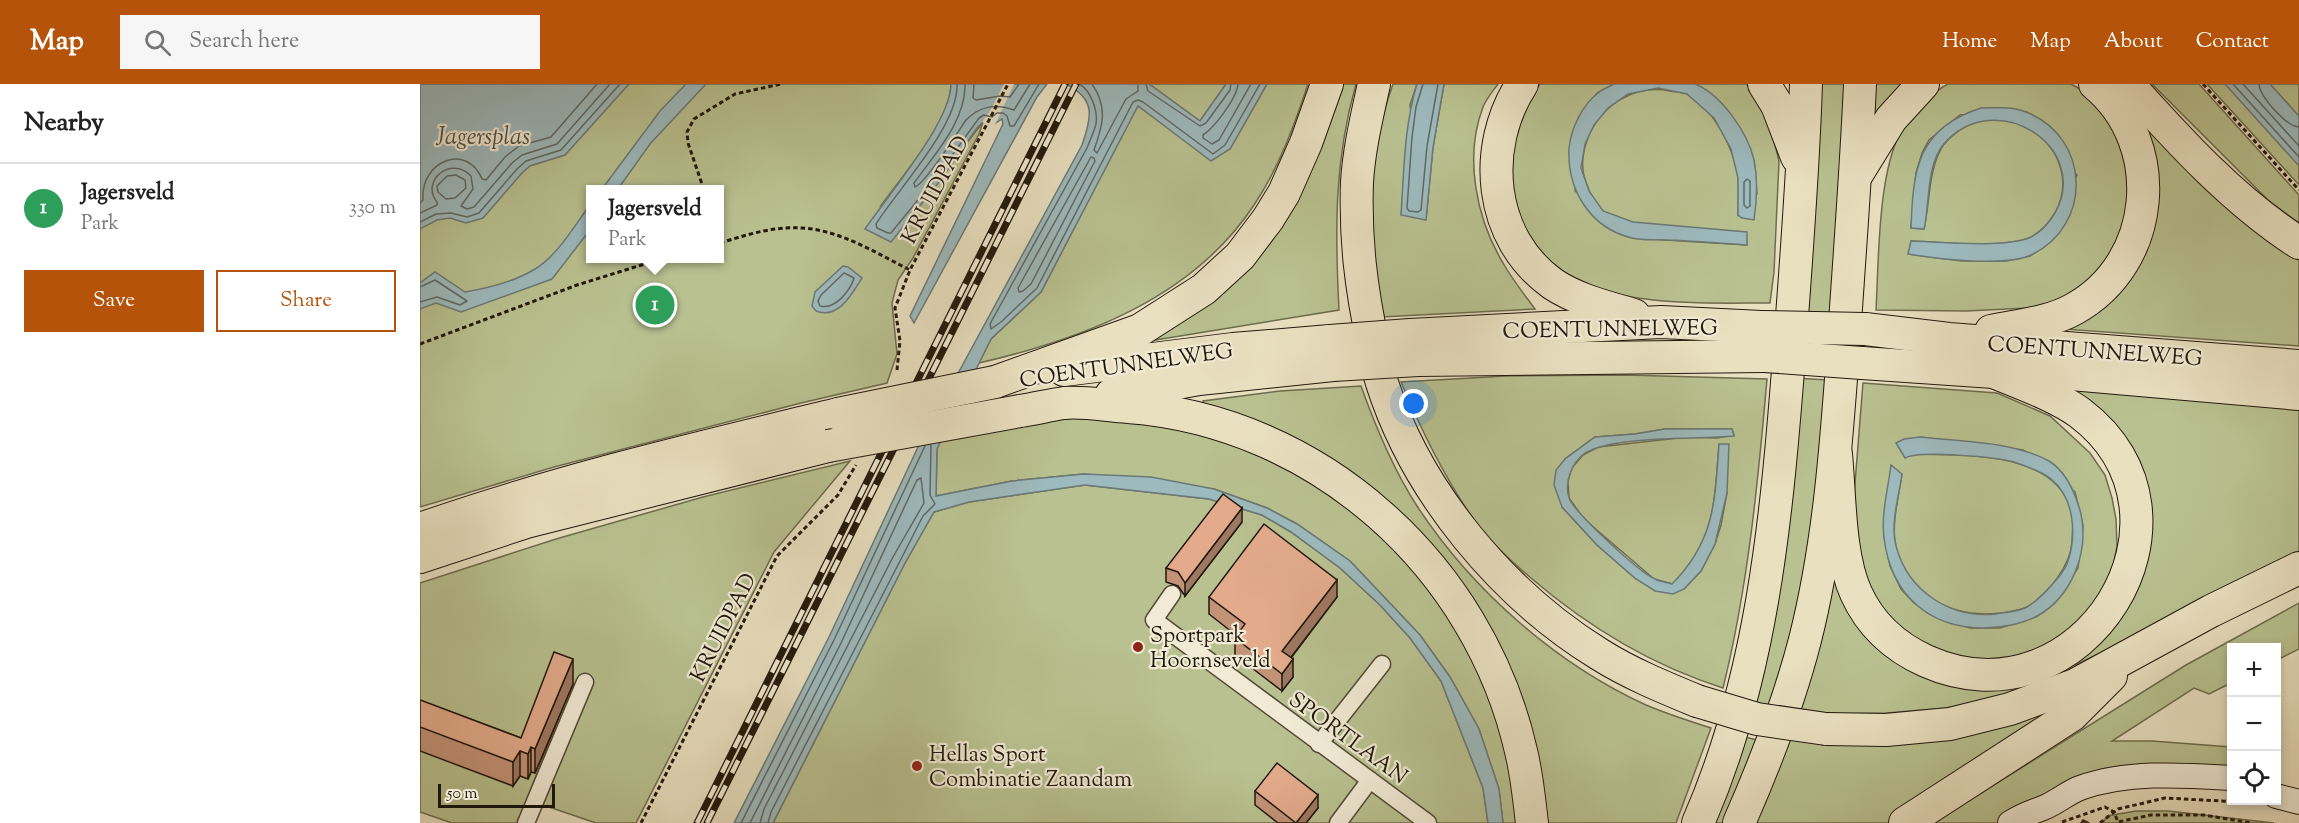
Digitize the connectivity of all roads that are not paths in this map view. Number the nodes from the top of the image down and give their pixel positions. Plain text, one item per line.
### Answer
1 (1328, 84) edge
2 (1374, 84) edge
3 (1522, 84) edge
4 (1764, 84) edge
5 (1806, 84) edge
6 (1860, 84) edge
7 (1923, 84) edge
8 (2095, 84) edge
9 (2128, 84) edge
10 (1801, 167) junction
11 (1855, 178) junction
12 (2299, 243) edge
13 (1661, 322) junction
14 (1949, 339) junction
15 (1763, 341) junction
16 (1414, 347) junction
17 (1331, 353) junction
18 (2299, 366) edge
19 (1041, 369) junction
20 (1994, 372) junction
21 (2299, 394) edge
22 (1066, 403) junction
23 (1836, 454) junction
24 (420, 529) edge
25 (420, 558) edge
26 (2299, 568) edge
27 (1172, 594) dead end
28 (2135, 653) junction
29 (1382, 664) dead end
30 (585, 682) dead end
31 (1319, 744) junction
32 (2227, 778) edge
33 (1370, 780) junction
34 (2281, 784) edge
35 (2299, 786) edge
36 (2281, 801) edge
37 (2299, 802) edge
38 (2044, 818) edge
39 (526, 823) edge
40 (1338, 823) edge
41 (1428, 823) edge
42 (1532, 823) edge
43 (1698, 823) edge
44 (1738, 823) edge
45 (1905, 823) edge
46 (2010, 823) edge

1 - 19 highway
2 - 28 highway, bridge
3 - 13 highway
4 - 10 highway
5 - 10 highway
6 - 11 highway
7 - 11 highway
8 - 14 highway
9 - 12 highway
10 - 43 highway
11 - 23 highway
13 - 15 highway, COENTUNNELWEG
13 - 16 highway, COENTUNNELWEG
14 - 15 highway, COENTUNNELWEG, bridge
14 - 18 highway, COENTUNNELWEG
15 - 16 highway, COENTUNNELWEG
15 - 20 highway, COENTUNNELWEG, bridge
16 - 17 highway, COENTUNNELWEG, bridge
17 - 19 highway, COENTUNNELWEG
17 - 22 highway, COENTUNNELWEG
19 - 24 highway, bridge
20 - 21 highway, COENTUNNELWEG
20 - 23 highway
22 - 25 highway, bridge
22 - 42 highway
23 - 44 highway
26 - 28 highway
27 - 31 street, SPORTLAAN
28 - 45 highway
29 - 31 street
30 - 39 street
31 - 33 street, SPORTLAAN
32 - 38 main road
33 - 40 street
33 - 41 street, SPORTLAAN
34 - 35 main road
36 - 37 main road
38 - 46 main road

